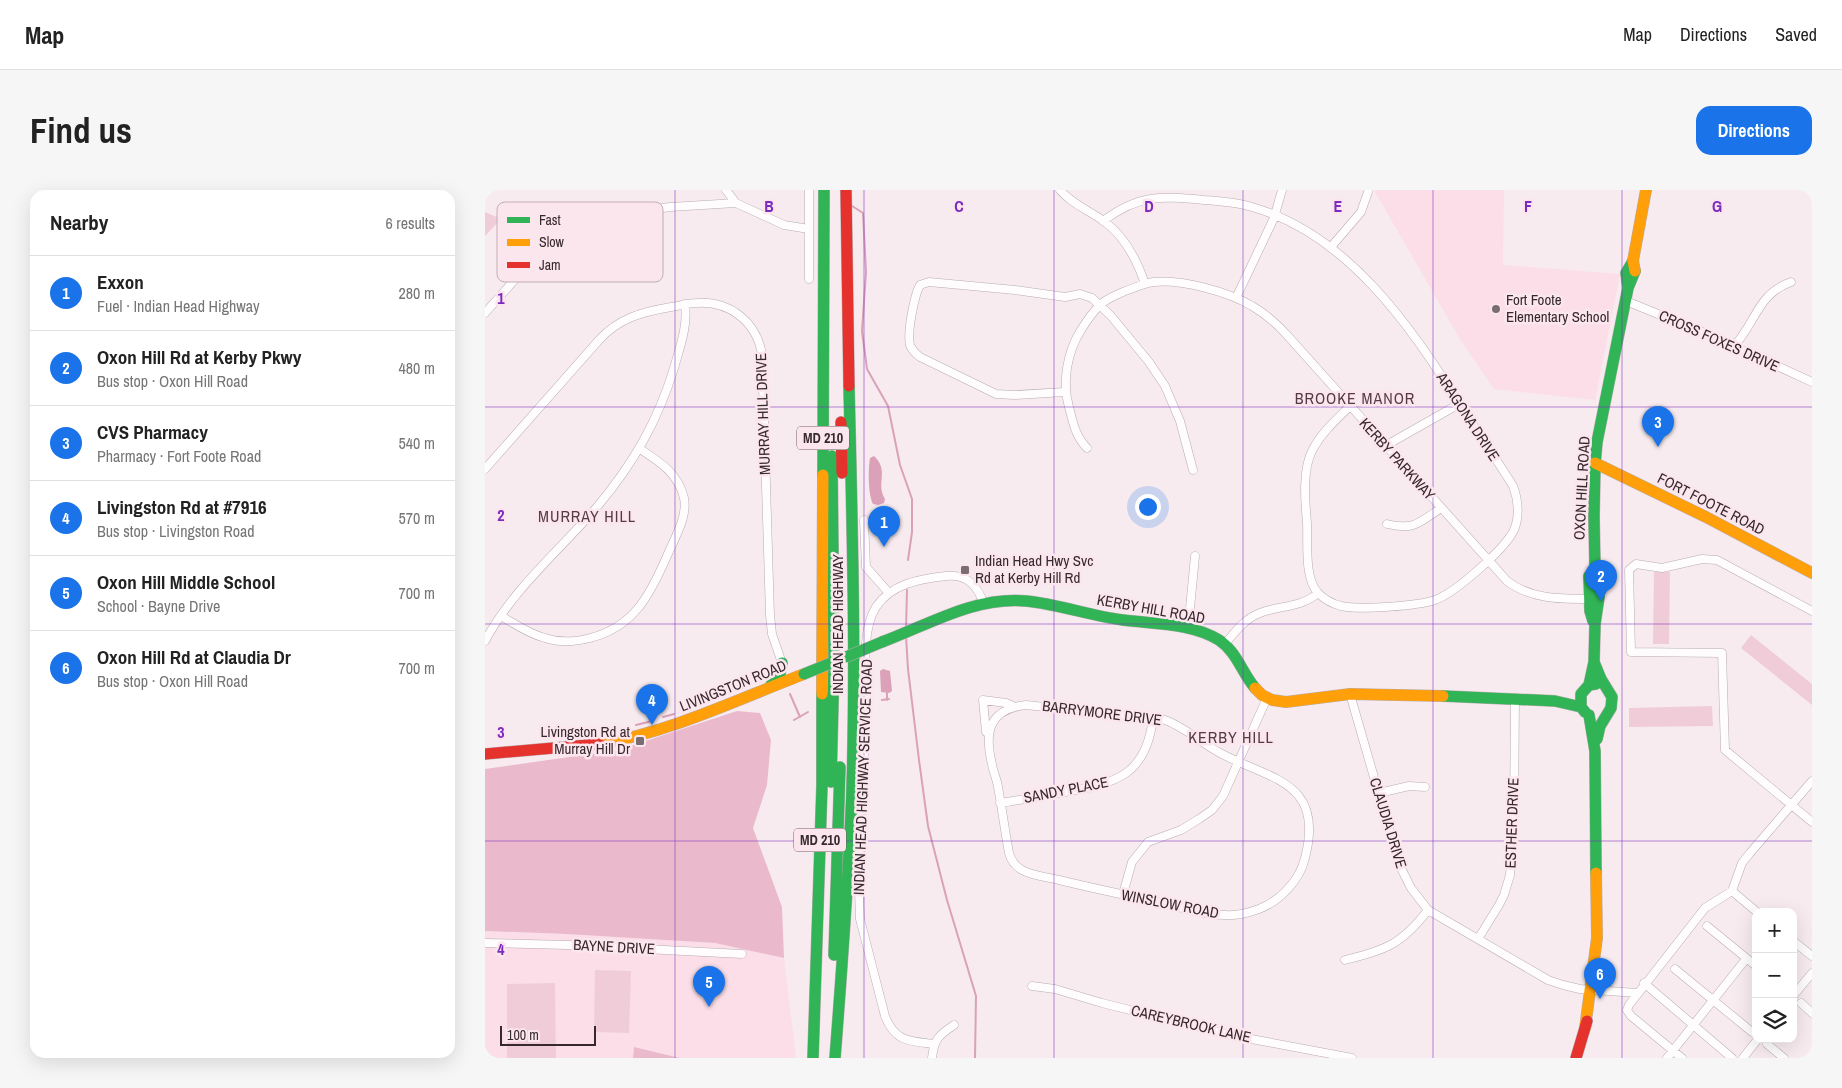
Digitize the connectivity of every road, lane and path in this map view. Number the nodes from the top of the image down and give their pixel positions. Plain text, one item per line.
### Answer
1 (726, 190) edge
2 (809, 190) edge
3 (824, 190) edge
4 (846, 190) edge
5 (1060, 190) edge
6 (1282, 190) edge
7 (1646, 190) edge
8 (1368, 192) dead end
9 (736, 203) junction
10 (663, 208) edge
11 (1275, 214) junction
12 (1103, 221) junction
13 (809, 229) junction
14 (1331, 247) junction
15 (824, 255) junction
16 (809, 279) dead end
17 (513, 282) edge
18 (1791, 282) dead end
19 (1145, 284) junction
20 (1236, 298) junction
21 (1626, 302) junction
22 (685, 304) junction
23 (1100, 305) junction
24 (485, 313) edge
25 (849, 332) junction
26 (1734, 346) junction
27 (1812, 382) edge
28 (1065, 392) junction
29 (1459, 404) junction
30 (1350, 406) junction
31 (1385, 446) junction
32 (1087, 448) dead end
33 (640, 449) junction
34 (1595, 463) junction
35 (485, 469) edge
36 (1193, 470) dead end
37 (1441, 508) junction
38 (864, 520) dead end
39 (1387, 524) dead end
40 (1195, 556) dead end
41 (1488, 560) junction
42 (1812, 573) edge
43 (889, 593) junction
44 (1318, 593) junction
45 (1594, 599) junction
46 (984, 604) junction
47 (1812, 611) edge
48 (501, 616) junction
49 (1187, 629) junction
50 (485, 641) edge
51 (1225, 644) junction
52 (838, 660) junction
53 (1594, 662) junction
54 (782, 663) junction
55 (803, 674) junction
56 (768, 688) junction
57 (1607, 688) junction
58 (1585, 690) junction
59 (1350, 694) junction
60 (1267, 698) junction
61 (1515, 698) junction
62 (983, 700) joint
63 (1555, 701) junction
64 (1013, 706) junction
65 (1585, 711) junction
66 (1607, 712) junction
67 (1153, 718) junction
68 (988, 733) junction
69 (1595, 751) junction
70 (485, 754) edge
71 (1240, 761) junction
72 (1812, 781) edge
73 (1425, 787) dead end
74 (1379, 793) junction
75 (1000, 803) junction
76 (1792, 806) junction
77 (1812, 822) edge
78 (1731, 891) junction
79 (1123, 894) junction
80 (1752, 908) edge
81 (1428, 910) junction
82 (1707, 926) dead end
83 (1478, 939) junction
84 (485, 944) edge
85 (1797, 944) edge
86 (742, 954) dead end
87 (1812, 956) edge
88 (1746, 958) junction
89 (1345, 960) dead end
90 (1752, 963) edge
91 (1675, 969) dead end
92 (1812, 973) edge
93 (1644, 984) junction
94 (1031, 986) dead end
95 (1593, 990) junction
96 (1797, 991) edge
97 (1637, 993) junction
98 (1713, 1000) junction
99 (1801, 1003) dead end
100 (837, 1011) junction
101 (1812, 1013) edge
102 (954, 1025) dead end
103 (1693, 1025) junction
104 (1752, 1032) dead end
105 (1755, 1043) edge
106 (934, 1044) junction
107 (1767, 1044) dead end
108 (1673, 1051) junction
109 (814, 1058) edge
110 (835, 1058) edge
111 (932, 1058) edge
112 (1352, 1058) edge
113 (1576, 1058) edge
114 (1667, 1058) edge
115 (1682, 1058) edge
116 (1732, 1058) edge
117 (1743, 1058) edge
118 (1784, 1058) edge

1 - 9 street
2 - 13 street
3 - 15 main road, INDIAN HEAD HIGHWAY / MD 210
4 - 25 main road, INDIAN HEAD HIGHWAY / MD 210
5 - 12 street
6 - 11 street
7 - 21 main road, OXON HILL ROAD
8 - 14 street
9 - 10 street
9 - 13 street
11 - 12 street, ARAGONA DRIVE
11 - 14 street, ARAGONA DRIVE
11 - 20 street
12 - 19 street
13 - 16 street
14 - 29 street, ARAGONA DRIVE
15 - 52 main road
15 - 109 main road, INDIAN HEAD HIGHWAY / MD 210
17 - 24 street
18 - 26 street
19 - 20 street, KERBY PARKWAY
19 - 23 street, KERBY PARKWAY
20 - 30 street, KERBY PARKWAY
21 - 26 street, CROSS FOXES DRIVE
21 - 34 main road, OXON HILL ROAD
22 - 33 street
22 - 35 street, MURRAY HILL DRIVE
22 - 54 street, MURRAY HILL DRIVE
23 - 28 street, KERBY PARKWAY
23 - 28 street
23 - 36 street
25 - 52 main road
25 - 100 main road, INDIAN HEAD HIGHWAY / MD 210
26 - 27 street, CROSS FOXES DRIVE
28 - 32 street, KERBY PARKWAY
29 - 31 street
29 - 41 street, ARAGONA DRIVE
30 - 31 street, KERBY PARKWAY
30 - 44 street
31 - 37 street, KERBY PARKWAY
33 - 48 street
33 - 48 street
34 - 42 main road, FORT FOOTE ROAD
34 - 45 main road, OXON HILL ROAD
37 - 39 street
37 - 41 street, KERBY PARKWAY
38 - 43 street
40 - 49 street
41 - 44 street, ARAGONA DRIVE
41 - 45 street, KERBY PARKWAY
43 - 46 street, INDIAN HEAD HIGHWAY SERVICE ROAD
43 - 106 street, INDIAN HEAD HIGHWAY SERVICE ROAD
44 - 51 street
45 - 53 main road
46 - 49 main road, KERBY HILL ROAD
46 - 52 main road, KERBY HILL ROAD, bridge
47 - 76 street
48 - 50 street
49 - 51 main road, KERBY HILL ROAD
51 - 60 main road, KERBY HILL ROAD
52 - 55 main road, LIVINGSTON ROAD, bridge
52 - 100 main road
52 - 109 main road
53 - 57 main road
53 - 58 main road
54 - 55 main road
54 - 56 main road
55 - 56 main road, LIVINGSTON ROAD
56 - 70 main road, LIVINGSTON ROAD
57 - 58 main road
57 - 66 main road
58 - 63 main road
58 - 65 main road
59 - 60 main road
59 - 61 main road
59 - 74 street, CLAUDIA DRIVE
60 - 71 street
61 - 63 main road
61 - 83 street, ESTHER DRIVE
62 - 64 street, BARRYMORE DRIVE
62 - 68 street, WINSLOW ROAD
63 - 65 main road
64 - 67 street, BARRYMORE DRIVE
64 - 68 street
65 - 66 main road
65 - 69 main road
66 - 69 main road
67 - 71 street, BARRYMORE DRIVE
67 - 75 street, SANDY PLACE
68 - 75 street, WINSLOW ROAD
69 - 95 main road
71 - 79 street
71 - 79 street, WINSLOW ROAD
72 - 76 street
73 - 74 street
74 - 81 street, CLAUDIA DRIVE
75 - 79 street, WINSLOW ROAD
76 - 77 street
76 - 78 street
78 - 80 street
78 - 93 street
81 - 83 street, CLAUDIA DRIVE
81 - 89 street
82 - 88 street
83 - 95 street, CLAUDIA DRIVE
84 - 86 street, BAYNE DRIVE
85 - 87 street
88 - 90 street
88 - 98 street
91 - 98 street
92 - 96 street
93 - 97 street
93 - 103 street
94 - 112 street, CAREYBROOK LANE
95 - 97 street, CLAUDIA DRIVE
95 - 113 main road
97 - 108 street
98 - 103 street
98 - 104 street
99 - 101 street
100 - 110 main road, INDIAN HEAD HIGHWAY / MD 210
102 - 106 street
103 - 108 street
103 - 116 street
105 - 117 street
106 - 111 street
107 - 118 street
108 - 114 street
108 - 115 street

